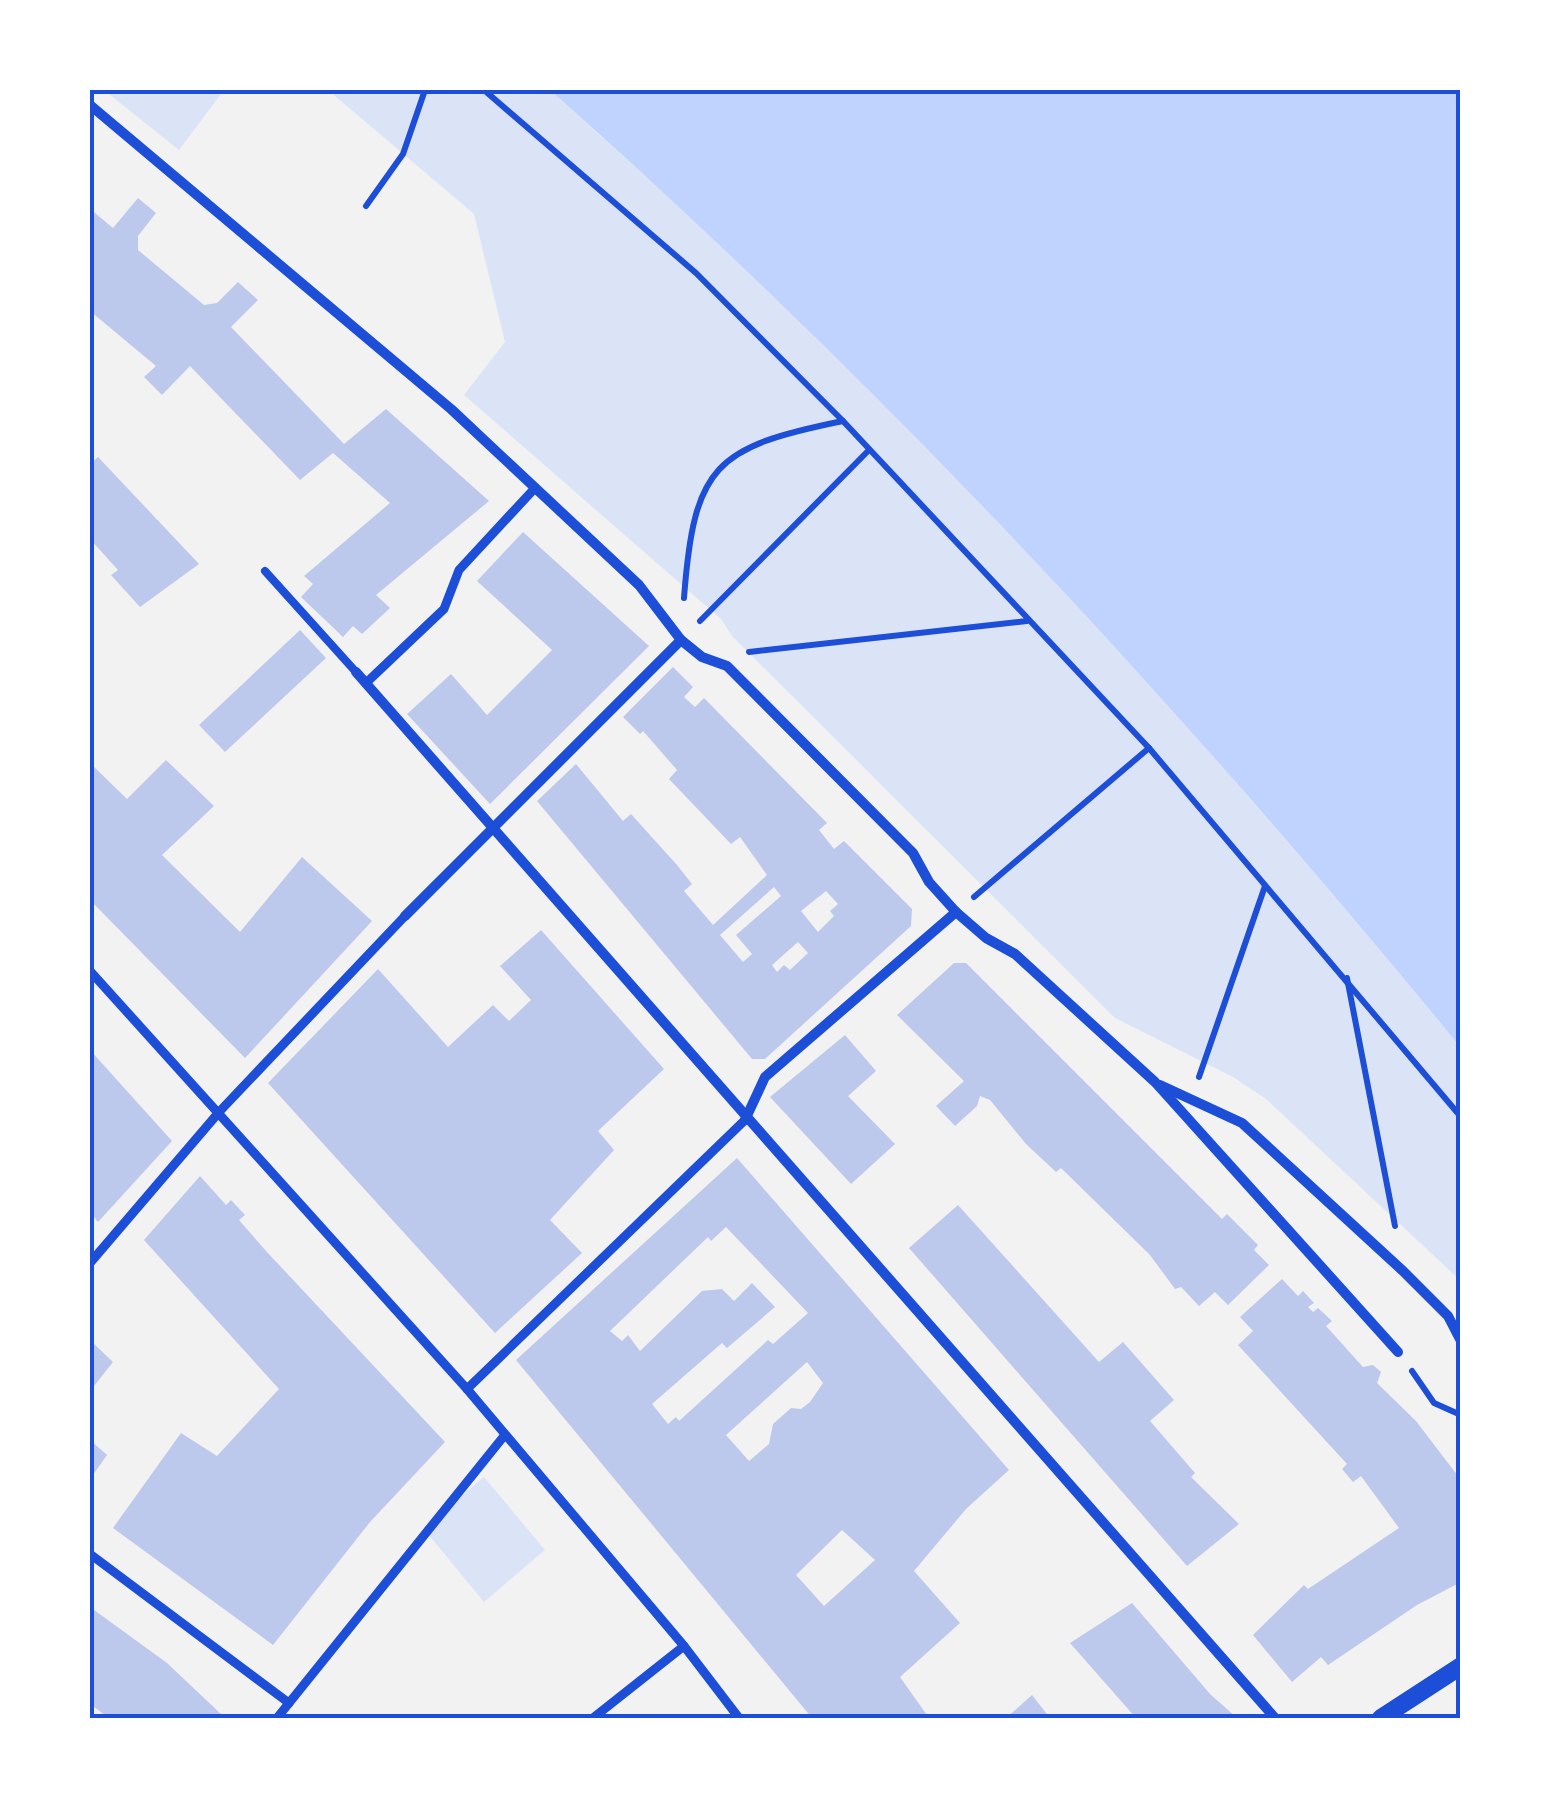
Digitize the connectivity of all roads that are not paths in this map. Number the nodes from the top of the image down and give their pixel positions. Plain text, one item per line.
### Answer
1 (90, 105) edge
2 (535, 488) junction
3 (265, 571) dead end
4 (681, 640) junction
5 (356, 672) joint
6 (366, 682) junction
7 (492, 826) junction
8 (956, 912) junction
9 (404, 916) joint
10 (90, 971) edge
11 (1155, 1082) junction
12 (220, 1111) junction
13 (745, 1120) junction
14 (90, 1262) edge
15 (1461, 1341) edge
16 (1398, 1352) road end
17 (468, 1389) junction
18 (504, 1436) junction
19 (90, 1554) edge
20 (684, 1646) junction
21 (1461, 1666) edge
22 (289, 1703) junction
23 (277, 1718) edge
24 (593, 1718) edge
25 (738, 1718) edge
26 (1275, 1718) edge
27 (1381, 1718) edge

1 - 2 street
2 - 4 street
2 - 6 street
3 - 5 lane
4 - 7 street
4 - 8 street
5 - 6 street
6 - 7 street
7 - 9 street
7 - 13 street
8 - 11 street
8 - 13 street
9 - 12 street
10 - 12 street
11 - 15 street
11 - 16 street
12 - 14 street
12 - 17 street
13 - 17 street
13 - 26 street
17 - 18 street
18 - 20 street
18 - 22 street
19 - 22 street
20 - 24 street
20 - 25 street
21 - 27 street
22 - 23 street

